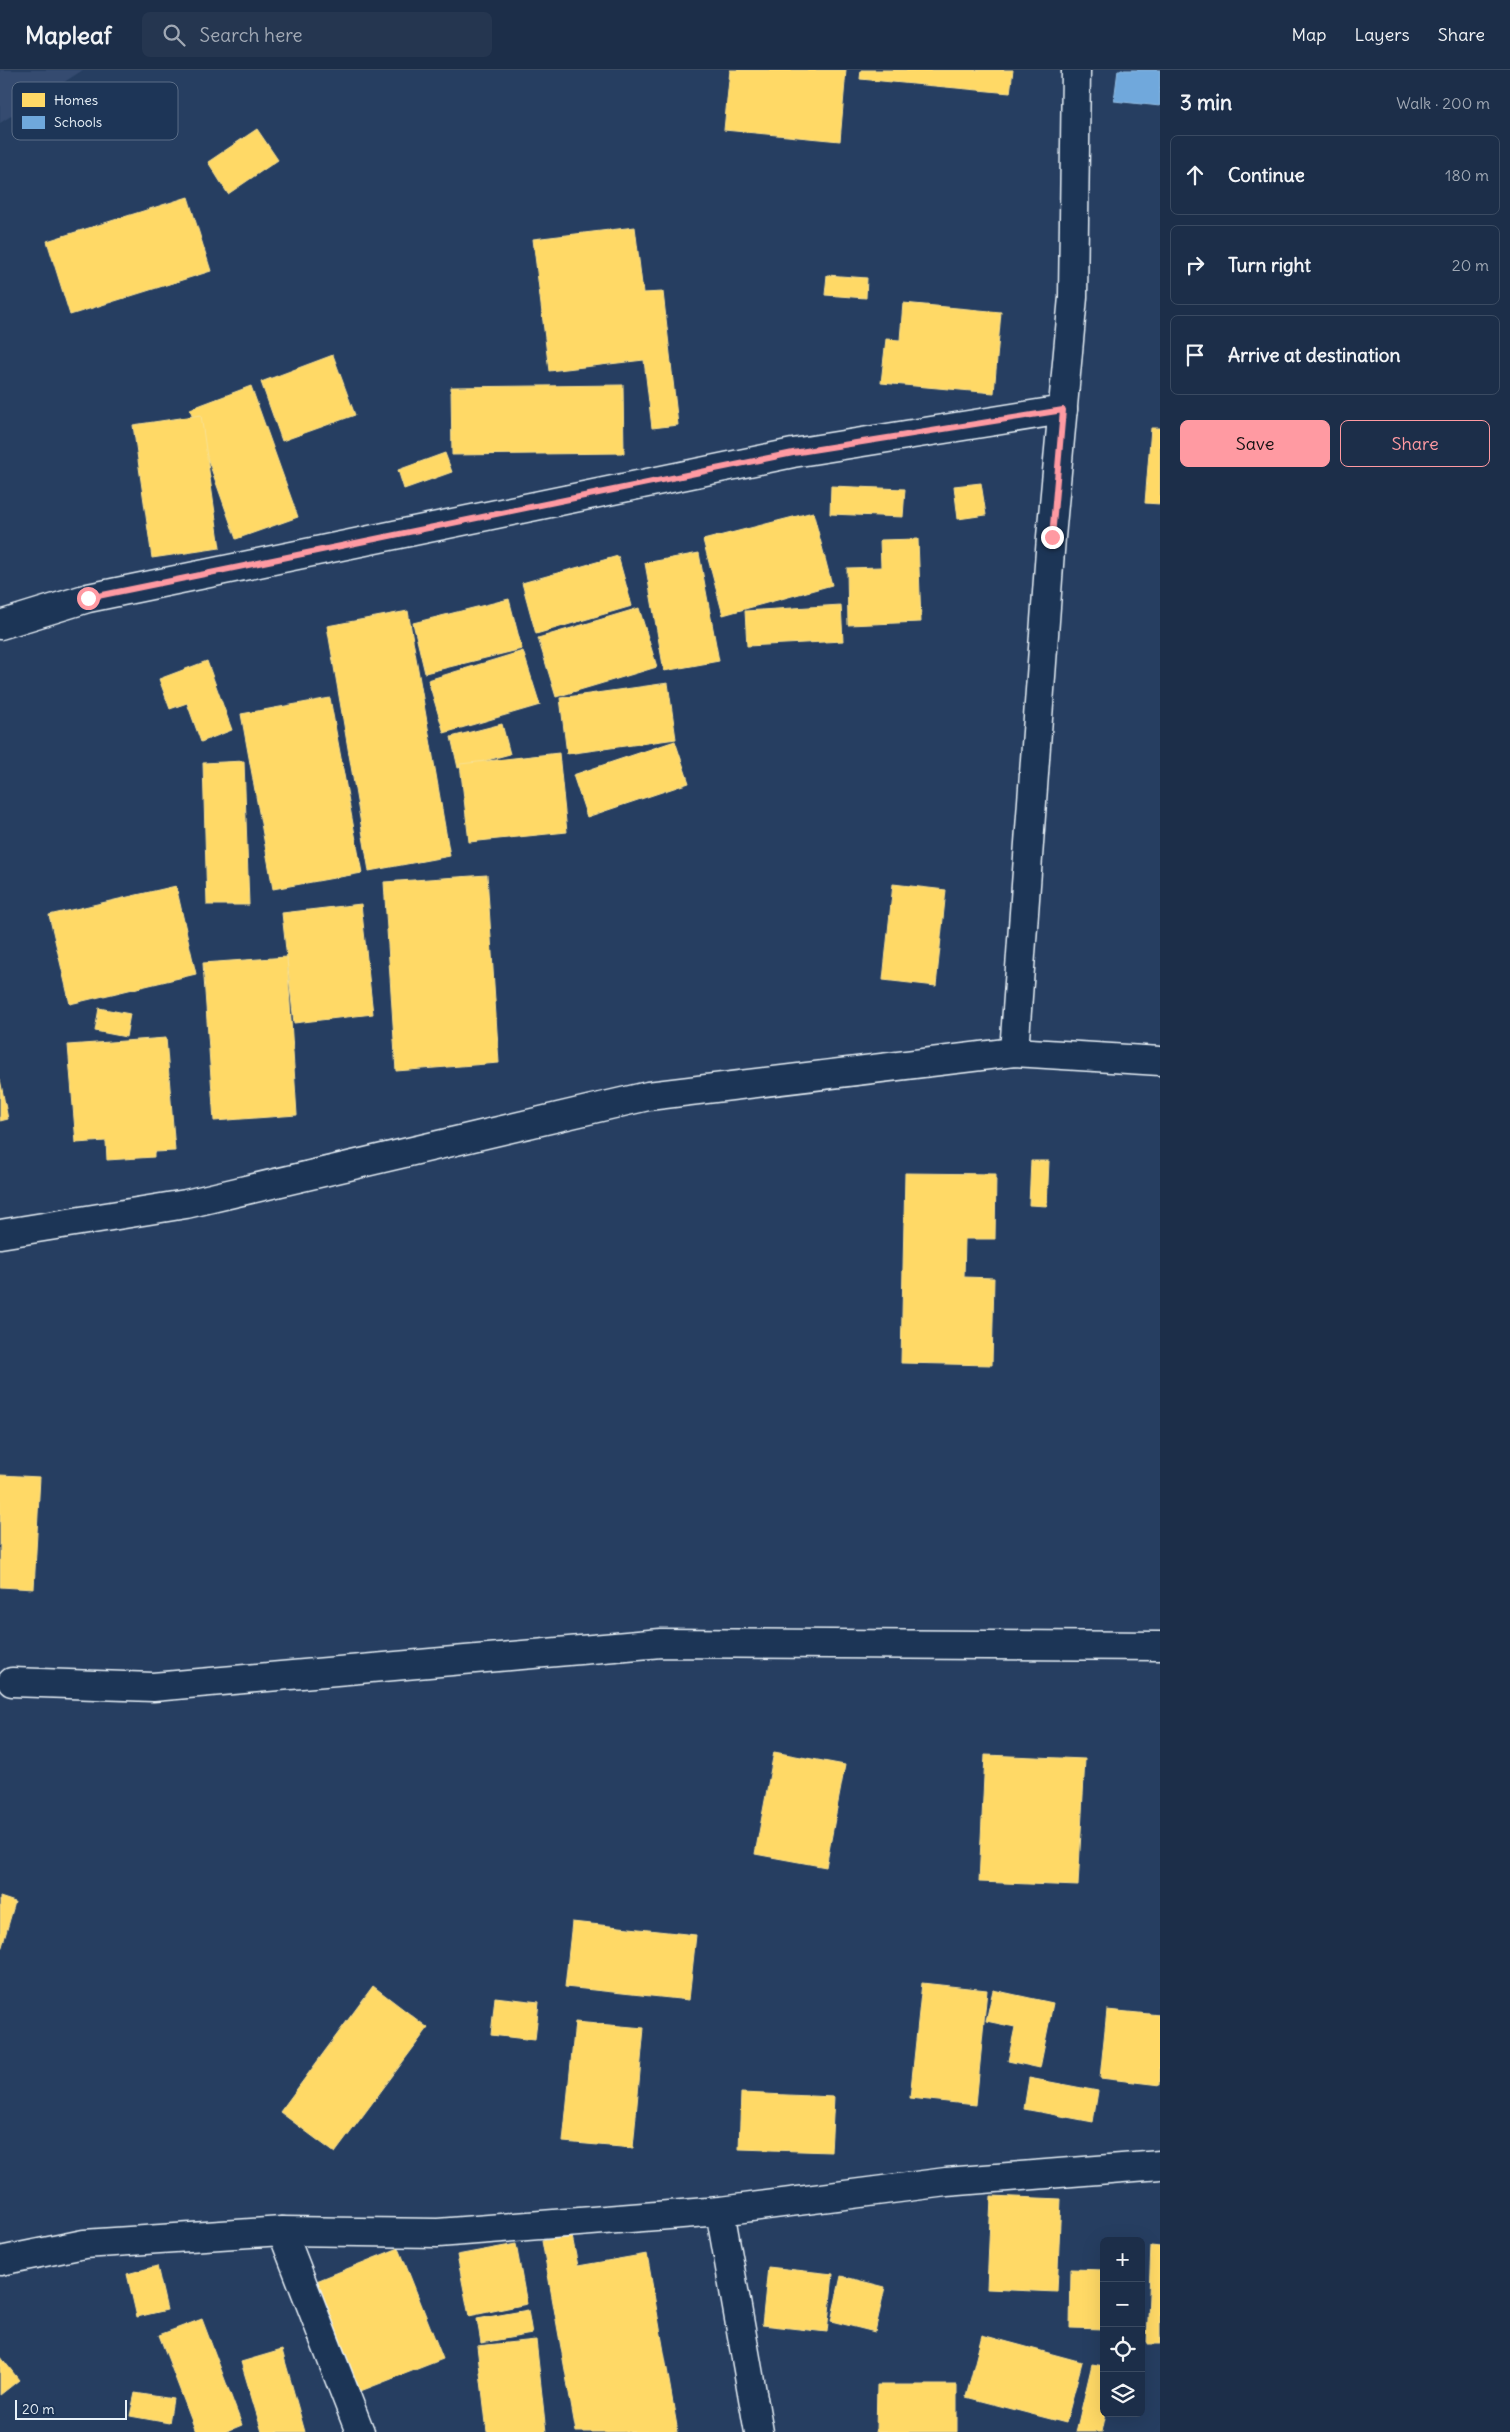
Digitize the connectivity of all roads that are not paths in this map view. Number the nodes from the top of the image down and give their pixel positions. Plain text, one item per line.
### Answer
1 (1076, 70) edge
2 (1063, 410) junction
3 (0, 625) edge
4 (1014, 1052) junction
5 (1160, 1061) edge
6 (0, 1234) edge
7 (1160, 1646) edge
8 (12, 1682) dead end
9 (1160, 2165) edge
10 (720, 2211) junction
11 (282, 2231) junction
12 (0, 2261) edge
13 (360, 2432) edge
14 (758, 2432) edge

1 - 2 street
2 - 3 street
2 - 4 street
4 - 5 street
4 - 6 street
7 - 8 street
9 - 10 street
10 - 11 street
10 - 14 street
11 - 12 street
11 - 13 street

